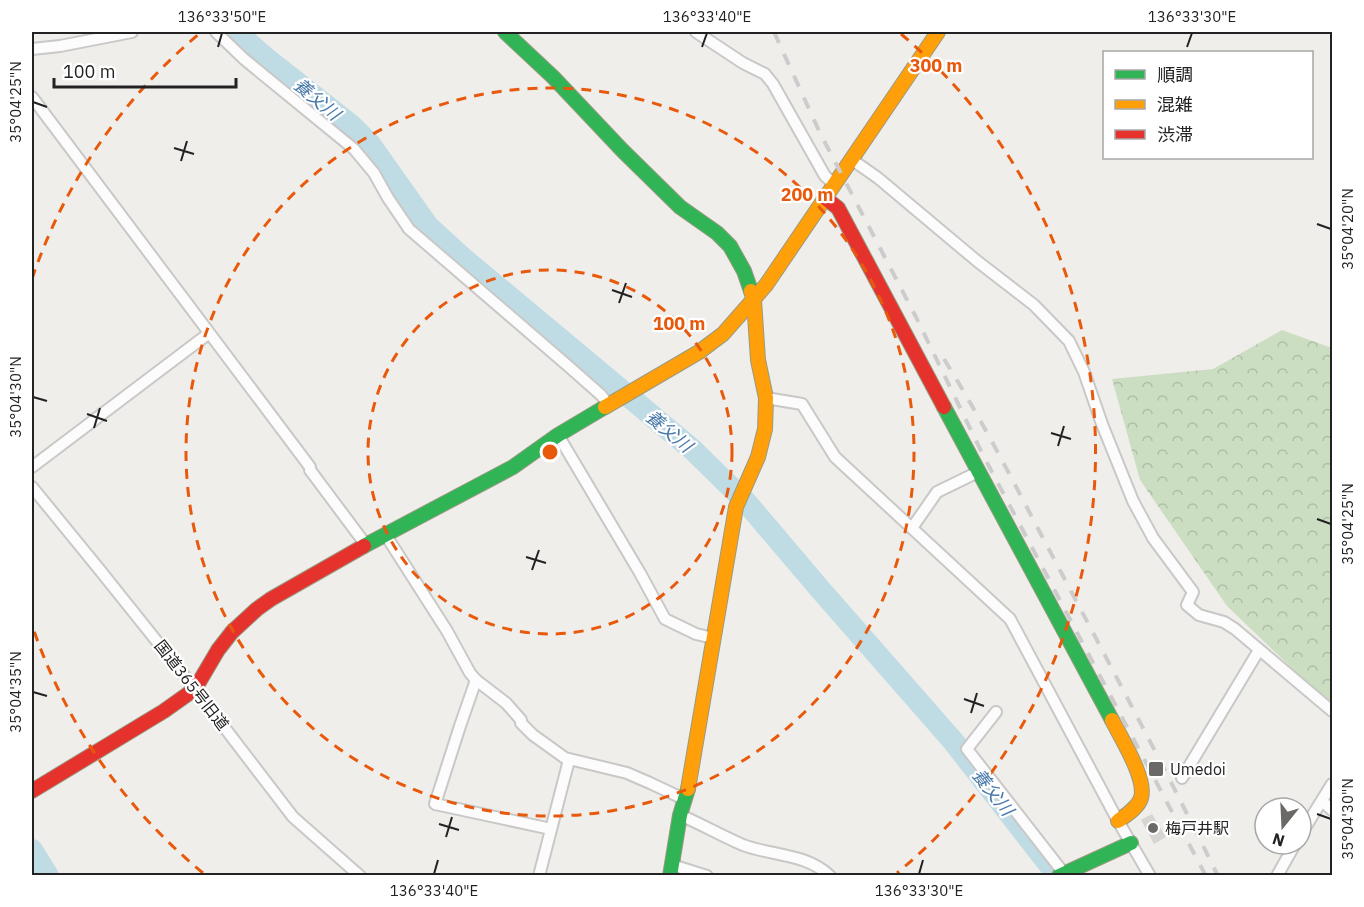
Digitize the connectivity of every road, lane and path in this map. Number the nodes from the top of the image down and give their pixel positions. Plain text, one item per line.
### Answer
1 (132, 32) edge
2 (216, 32) edge
3 (506, 32) edge
4 (696, 32) edge
5 (938, 32) edge
6 (32, 49) edge
7 (32, 97) edge
8 (851, 159) junction
9 (834, 184) junction
10 (825, 198) junction
11 (754, 300) junction
12 (208, 334) junction
13 (766, 398) junction
14 (612, 404) junction
15 (558, 435) junction
16 (32, 467) edge
17 (978, 472) junction
18 (32, 487) edge
19 (912, 528) junction
20 (385, 534) junction
21 (366, 545) junction
22 (713, 639) junction
23 (1259, 650) junction
24 (476, 680) junction
25 (195, 689) junction
26 (1332, 711) edge
27 (996, 712) dead end
28 (569, 760) junction
29 (1182, 778) dead end
30 (1332, 784) edge
31 (32, 791) edge
32 (684, 799) junction
33 (1322, 801) junction
34 (1332, 810) edge
35 (680, 815) junction
36 (1313, 815) edge
37 (1118, 821) junction
38 (551, 829) junction
39 (1131, 843) junction
40 (1289, 856) edge
41 (1284, 865) junction
42 (671, 870) edge
43 (1062, 874) edge
44 (360, 876) edge
45 (539, 876) edge
46 (706, 876) edge
47 (830, 876) edge
48 (1150, 876) edge
49 (1277, 876) edge
50 (1290, 876) edge

1 - 6 street
2 - 14 street
3 - 11 street
4 - 9 street
5 - 8 street
7 - 12 street
8 - 9 street
8 - 23 street
9 - 10 street
10 - 11 street
10 - 17 street
11 - 13 street
11 - 14 street
12 - 16 street
12 - 21 street
13 - 19 street
13 - 22 street
14 - 15 street
15 - 20 street
15 - 22 street
17 - 19 street
17 - 37 street
18 - 25 street, 国道365号旧道
19 - 37 street
20 - 21 street
20 - 24 street
21 - 25 street
22 - 32 street
23 - 26 street
23 - 29 street
24 - 28 street
24 - 38 street
25 - 31 street
25 - 44 street, 国道365号旧道
27 - 43 street
28 - 32 street
28 - 38 street
30 - 33 street
32 - 35 street
33 - 34 street
33 - 36 street
35 - 42 street
35 - 47 street
37 - 39 street
38 - 45 street
39 - 43 street
39 - 48 street
40 - 41 street
41 - 49 street
41 - 50 street
42 - 46 street

